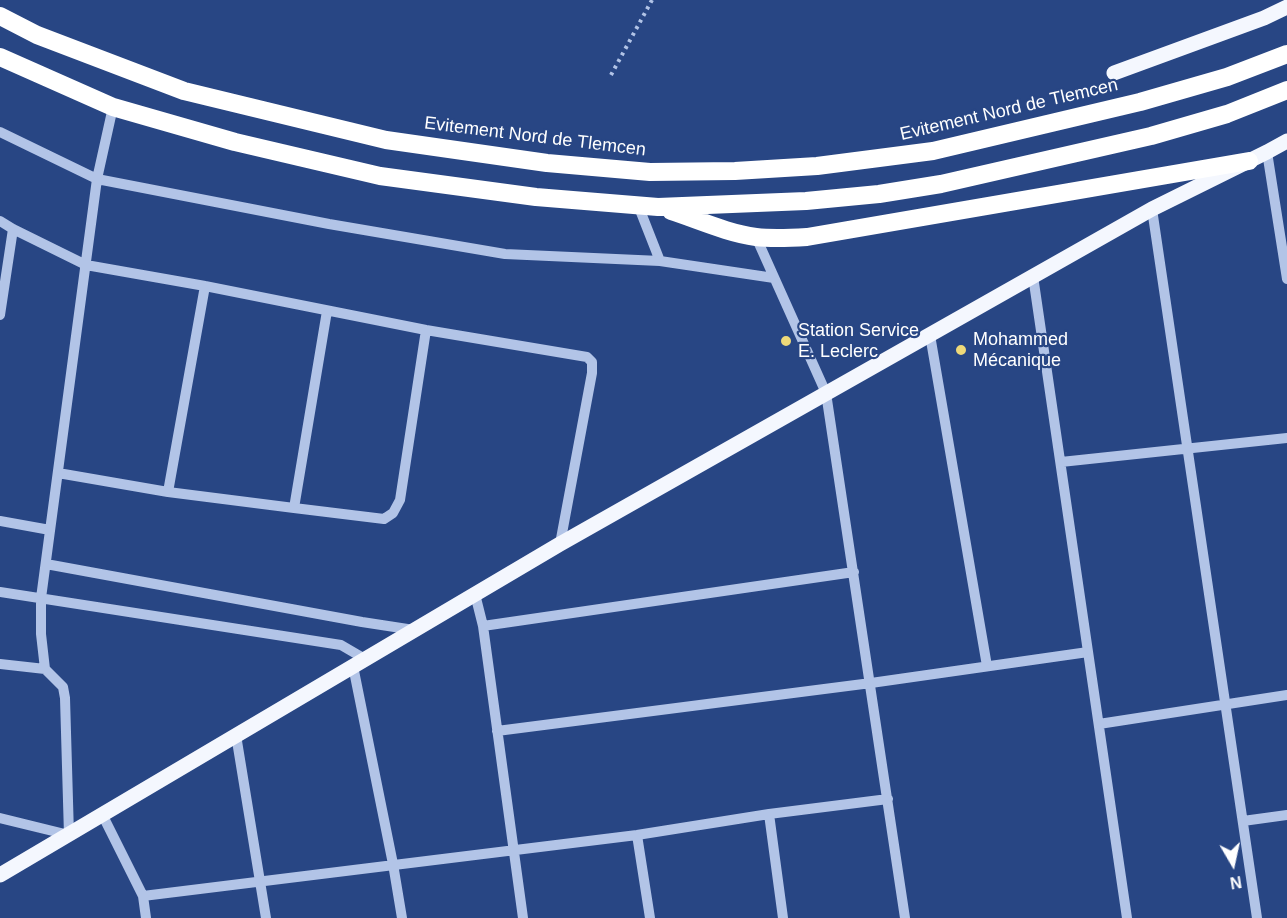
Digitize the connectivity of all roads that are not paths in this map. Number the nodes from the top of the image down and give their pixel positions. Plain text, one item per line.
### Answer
1 (1287, 7) edge
2 (0, 16) edge
3 (1287, 54) edge
4 (0, 57) edge
5 (1114, 73) dead end
6 (1287, 90) edge
7 (113, 107) junction
8 (0, 132) edge
9 (1287, 141) edge
10 (1267, 152) junction
11 (1249, 161) junction
12 (97, 178) junction
13 (638, 205) junction
14 (658, 207) junction
15 (1152, 209) junction
16 (0, 221) edge
17 (13, 230) junction
18 (756, 237) junction
19 (660, 261) junction
20 (86, 266) junction
21 (1034, 276) junction
22 (774, 278) junction
23 (1287, 279) edge
24 (205, 286) junction
25 (327, 311) junction
26 (0, 315) edge
27 (426, 330) junction
28 (930, 335) junction
29 (826, 393) junction
30 (1287, 438) edge
31 (1187, 449) junction
32 (1061, 462) junction
33 (58, 472) junction
34 (168, 492) junction
35 (294, 508) junction
36 (0, 521) edge
37 (50, 530) junction
38 (560, 544) junction
39 (46, 564) junction
40 (854, 572) junction
41 (0, 591) edge
42 (475, 594) junction
43 (41, 598) junction
44 (483, 626) junction
45 (414, 630) junction
46 (1088, 652) junction
47 (359, 663) junction
48 (0, 664) edge
49 (987, 666) junction
50 (45, 669) junction
51 (870, 683) junction
52 (1287, 695) edge
53 (1226, 705) junction
54 (1099, 724) junction
55 (497, 731) junction
56 (236, 735) junction
57 (888, 799) junction
58 (102, 814) junction
59 (769, 814) junction
60 (1287, 815) edge
61 (0, 818) edge
62 (1243, 821) junction
63 (69, 835) junction
64 (637, 835) junction
65 (513, 849) junction
66 (393, 864) junction
67 (0, 875) edge
68 (260, 880) junction
69 (143, 896) junction
70 (146, 918) edge
71 (266, 918) edge
72 (402, 918) edge
73 (523, 918) edge
74 (650, 918) edge
75 (783, 918) edge
76 (905, 918) edge
77 (1127, 918) edge
78 (1257, 918) edge

1 - 5 main road
2 - 3 highway, Evitement Nord de Tlemcen
4 - 7 highway
6 - 14 highway
7 - 12 street
7 - 13 highway
8 - 12 street
9 - 10 main road
10 - 11 main road
10 - 23 street
11 - 15 main road
11 - 18 highway
12 - 19 street
12 - 20 street
13 - 14 highway
13 - 19 street
14 - 18 highway
15 - 21 main road
15 - 31 street
16 - 17 street
17 - 20 street
17 - 26 street
18 - 22 street
19 - 22 street
20 - 24 street
20 - 33 street
21 - 28 main road
21 - 32 street
22 - 29 street
24 - 25 street
24 - 34 street
25 - 27 street
25 - 35 street
27 - 35 street
27 - 38 street
28 - 29 main road
28 - 49 street
29 - 38 main road
29 - 40 street
30 - 31 street
31 - 32 street
31 - 53 street
32 - 46 street
33 - 34 street
33 - 37 street
34 - 35 street
36 - 37 street
37 - 39 street
38 - 42 main road
39 - 43 street
39 - 45 street
40 - 44 street
40 - 51 street
41 - 43 street
42 - 44 street
42 - 45 main road
43 - 47 street
43 - 50 street
44 - 55 street
45 - 47 main road
46 - 49 street
46 - 54 street
47 - 56 main road
47 - 66 street
48 - 50 street
49 - 51 street
50 - 63 street
51 - 55 street
51 - 57 street
52 - 53 street
53 - 54 street
53 - 62 street
54 - 77 street
55 - 65 street
56 - 58 main road
56 - 68 street
57 - 59 street
57 - 76 street
58 - 63 main road
58 - 69 street
59 - 64 street
59 - 75 street
60 - 62 street
61 - 63 street
62 - 78 street
63 - 67 main road
64 - 65 street
64 - 74 street
65 - 66 street
65 - 73 street
66 - 68 street
66 - 72 street
68 - 69 street
68 - 71 street
69 - 70 street

